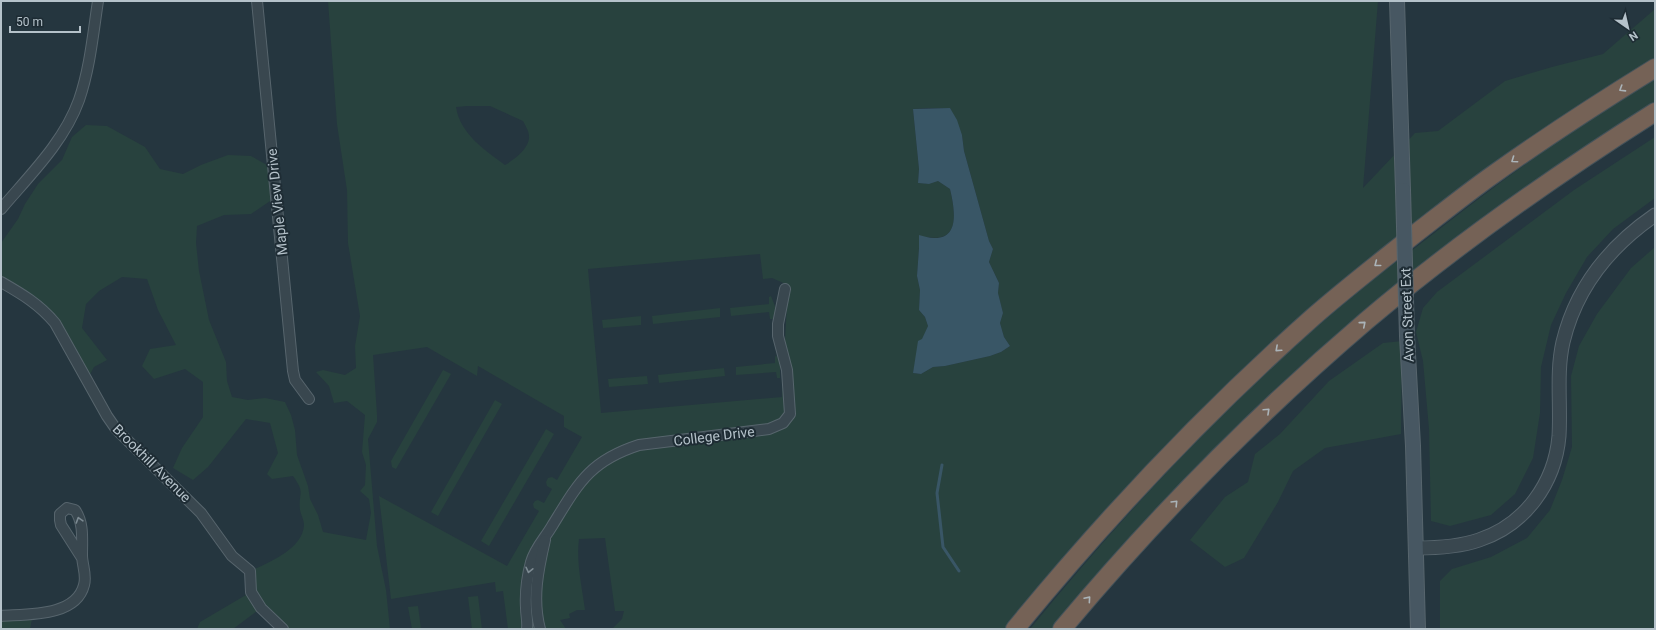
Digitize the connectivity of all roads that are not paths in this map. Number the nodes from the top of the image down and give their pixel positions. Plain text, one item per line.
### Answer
1 (98, 1) edge
2 (257, 1) edge
3 (1397, 1) edge
4 (1655, 68) edge
5 (1655, 112) edge
6 (1, 209) edge
7 (1655, 215) edge
8 (1, 282) edge
9 (785, 289) dead end
10 (309, 399) dead end
11 (546, 536) junction
12 (1416, 548) junction
13 (82, 558) dead end
14 (1, 616) edge
15 (283, 629) edge
16 (527, 629) edge
17 (540, 629) edge
18 (1015, 629) edge
19 (1062, 629) edge
20 (1418, 629) edge

1 - 6 street
2 - 10 street, Maple View Drive
3 - 12 main road, Avon Street Ext, bridge
4 -> 18 highway
19 -> 5 highway
7 - 12 street
8 - 15 street, Brookhill Avenue
9 - 11 street, College Drive
11 -> 16 street, College Drive
11 - 17 street, College Drive
12 - 20 main road, Avon Street Ext
13 - 14 street

